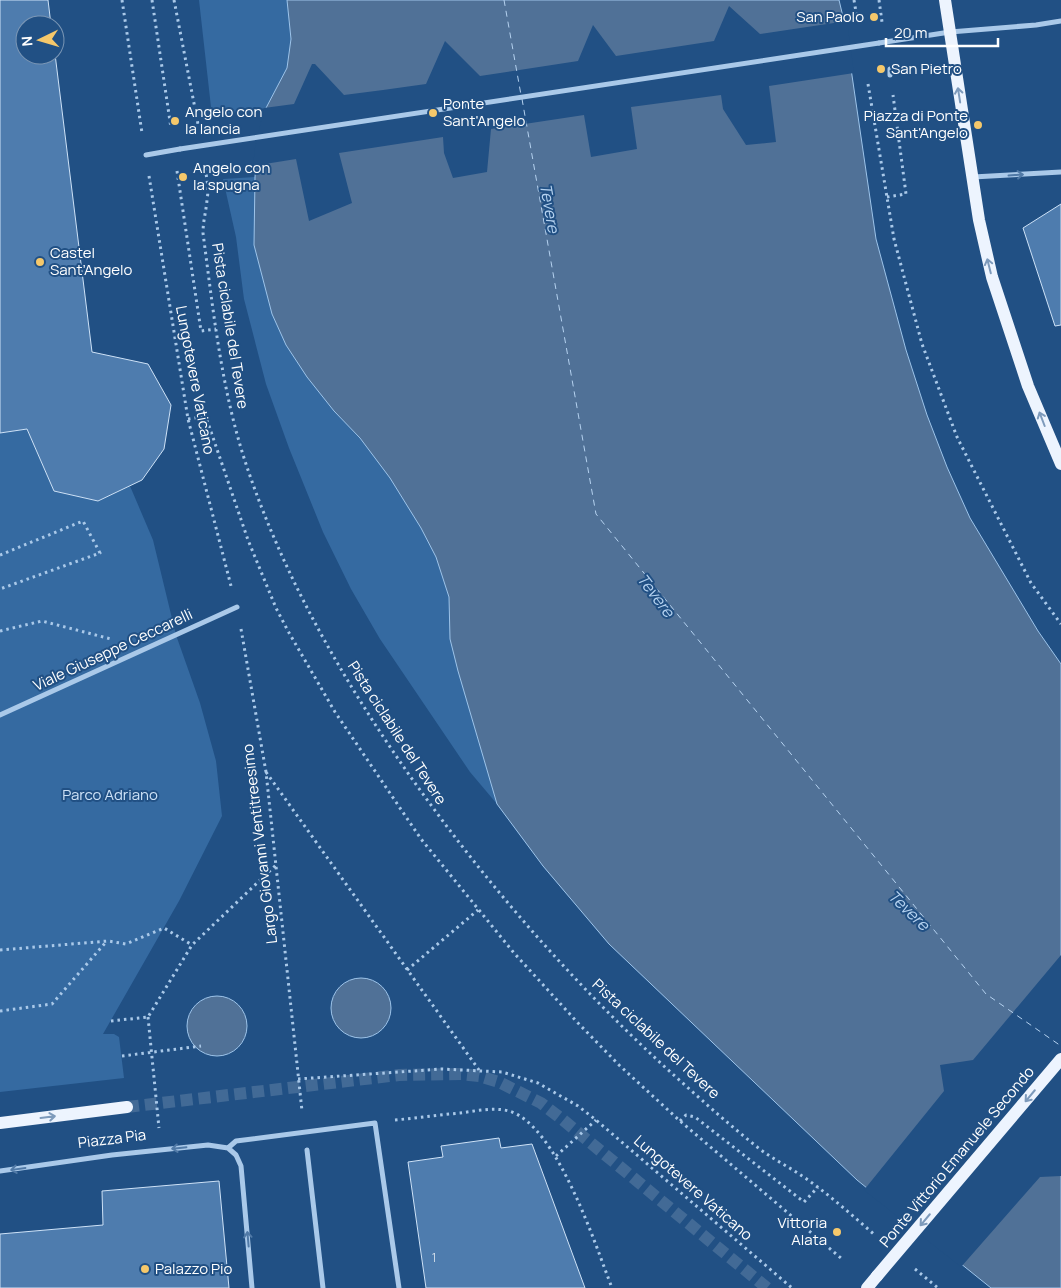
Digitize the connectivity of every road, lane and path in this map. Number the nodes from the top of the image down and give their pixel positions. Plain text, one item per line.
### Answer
1 (122, 0) edge
2 (152, 0) edge
3 (174, 0) edge
4 (854, 0) edge
5 (879, 0) edge
6 (945, 0) edge
7 (882, 20) dead end
8 (1061, 21) edge
9 (859, 30) dead end
10 (950, 32) junction
11 (890, 72) dead end
12 (867, 79) dead end
13 (200, 132) dead end
14 (177, 150) junction
15 (146, 155) junction
16 (205, 167) dead end
17 (1060, 172) edge
18 (972, 177) junction
19 (887, 197) junction
20 (216, 330) junction
21 (188, 419) junction
22 (1061, 464) edge
23 (0, 554) edge
24 (0, 588) edge
25 (237, 607) junction
26 (1061, 624) edge
27 (0, 631) edge
28 (148, 648) junction
29 (0, 715) edge
30 (266, 772) junction
31 (276, 865) junction
32 (478, 910) junction
33 (106, 942) junction
34 (192, 945) junction
35 (0, 950) edge
36 (407, 970) junction
37 (0, 1011) edge
38 (148, 1017) junction
39 (111, 1021) dead end
40 (200, 1046) dead end
41 (152, 1053) junction
42 (122, 1056) dead end
43 (1061, 1059) edge
44 (480, 1071) junction
45 (298, 1079) junction
46 (127, 1107) tunnel mouth
47 (596, 1120) junction
48 (680, 1121) junction
49 (375, 1122) junction
50 (0, 1123) edge
51 (304, 1132) junction
52 (228, 1148) junction
53 (161, 1150) junction
54 (307, 1150) dead end
55 (556, 1156) junction
56 (0, 1171) edge
57 (818, 1187) junction
58 (883, 1241) dead end
59 (842, 1259) dead end
60 (913, 1267) dead end
61 (252, 1288) edge
62 (323, 1288) edge
63 (399, 1288) edge
64 (612, 1288) edge
65 (792, 1288) edge
66 (868, 1288) edge
67 (938, 1288) edge

1 - 15 path, Lungotevere Vaticano
2 - 14 path
3 - 13 path
4 - 9 path
5 - 7 path
6 - 10 main road
8 - 10 street
10 - 14 street, bridge
18 -> 10 main road
11 - 19 path
12 - 19 path
14 - 15 street
14 - 20 path
15 - 21 path, Lungotevere Vaticano
16 - 20 path, Pista ciclabile del Tevere
18 -> 17 street
22 -> 18 main road
19 - 26 path
20 - 57 path, Pista ciclabile del Tevere
21 - 25 path, Lungotevere Vaticano
21 - 32 path
23 - 24 path
25 - 28 street, Viale Giuseppe Ceccarelli
25 - 30 path, Largo Giovanni Ventitreesimo
27 - 28 path
28 - 29 street, Viale Giuseppe Ceccarelli
30 - 31 path, Largo Giovanni Ventitreesimo
30 - 36 path
31 - 34 path
31 - 45 path, Largo Giovanni Ventitreesimo
32 - 36 path
32 - 48 path
33 - 34 path
33 - 35 path
33 - 37 path
34 - 38 path
36 - 44 path
38 - 39 path
38 - 41 path
40 - 41 path
41 - 42 path
41 - 53 path
43 -> 66 main road, Ponte Vittorio Emanuele Secondo, bridge
44 - 45 path
44 - 47 path, Lungotevere Vaticano
45 - 51 path, Largo Giovanni Ventitreesimo
50 -> 46 main road, Piazza Pia
47 - 55 path
47 - 65 path, Lungotevere Vaticano
48 - 57 path
48 - 59 path
49 - 51 street
49 - 55 path
49 - 63 street
51 - 52 street
52 -> 53 street, Piazza Pia
61 -> 52 street
53 -> 56 street, Piazza Pia
54 - 62 street
55 - 64 path
57 - 58 path, Pista ciclabile del Tevere
60 - 67 path

